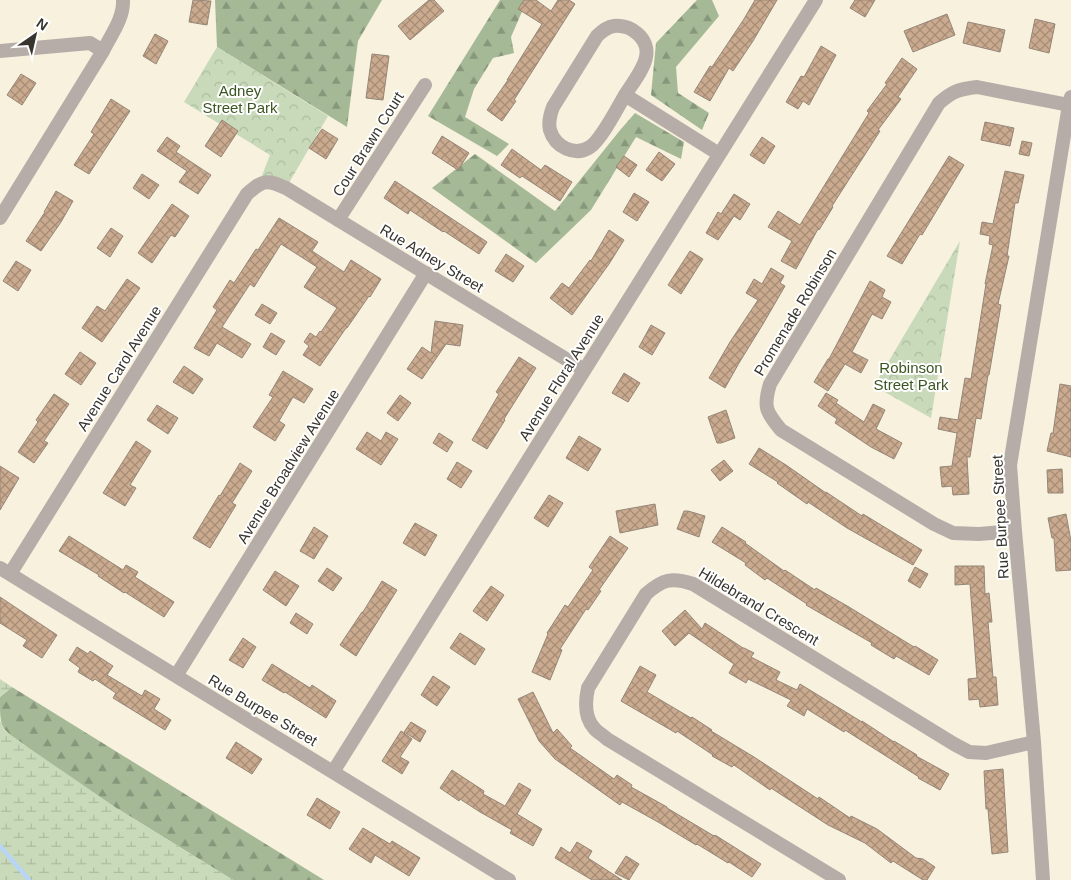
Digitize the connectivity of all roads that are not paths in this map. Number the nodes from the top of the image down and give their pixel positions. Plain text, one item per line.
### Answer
1 (123, 0) edge
2 (816, 0) edge
3 (103, 50) junction
4 (0, 51) edge
5 (424, 85) dead end
6 (625, 95) junction
7 (1070, 101) edge
8 (719, 154) junction
9 (260, 183) joint
10 (0, 218) edge
11 (338, 220) junction
12 (426, 273) junction
13 (584, 370) junction
14 (1014, 531) junction
15 (5, 571) edge
16 (176, 676) junction
17 (1034, 742) junction
18 (333, 772) junction
19 (509, 880) edge
20 (839, 880) edge
21 (1043, 880) edge

1 - 3 street
2 - 8 street, Avenue Floral Avenue
3 - 4 street
3 - 10 street
5 - 11 street, Cour Brawn Court
6 - 6 street
6 - 8 street
7 - 14 street, Rue Burpee Street
7 - 14 street, Promenade Robinson
8 - 13 street, Avenue Floral Avenue
9 - 11 street, Rue Adney Street
9 - 15 street, Avenue Carol Avenue
11 - 12 street, Rue Adney Street
12 - 13 street, Rue Adney Street
12 - 16 street, Avenue Broadview Avenue
13 - 18 street, Avenue Floral Avenue
14 - 17 street, Rue Burpee Street
15 - 16 street, Rue Burpee Street
16 - 18 street, Rue Burpee Street
17 - 20 street, Hildebrand Crescent
17 - 21 street, Rue Burpee Street
18 - 19 street, Rue Burpee Street

